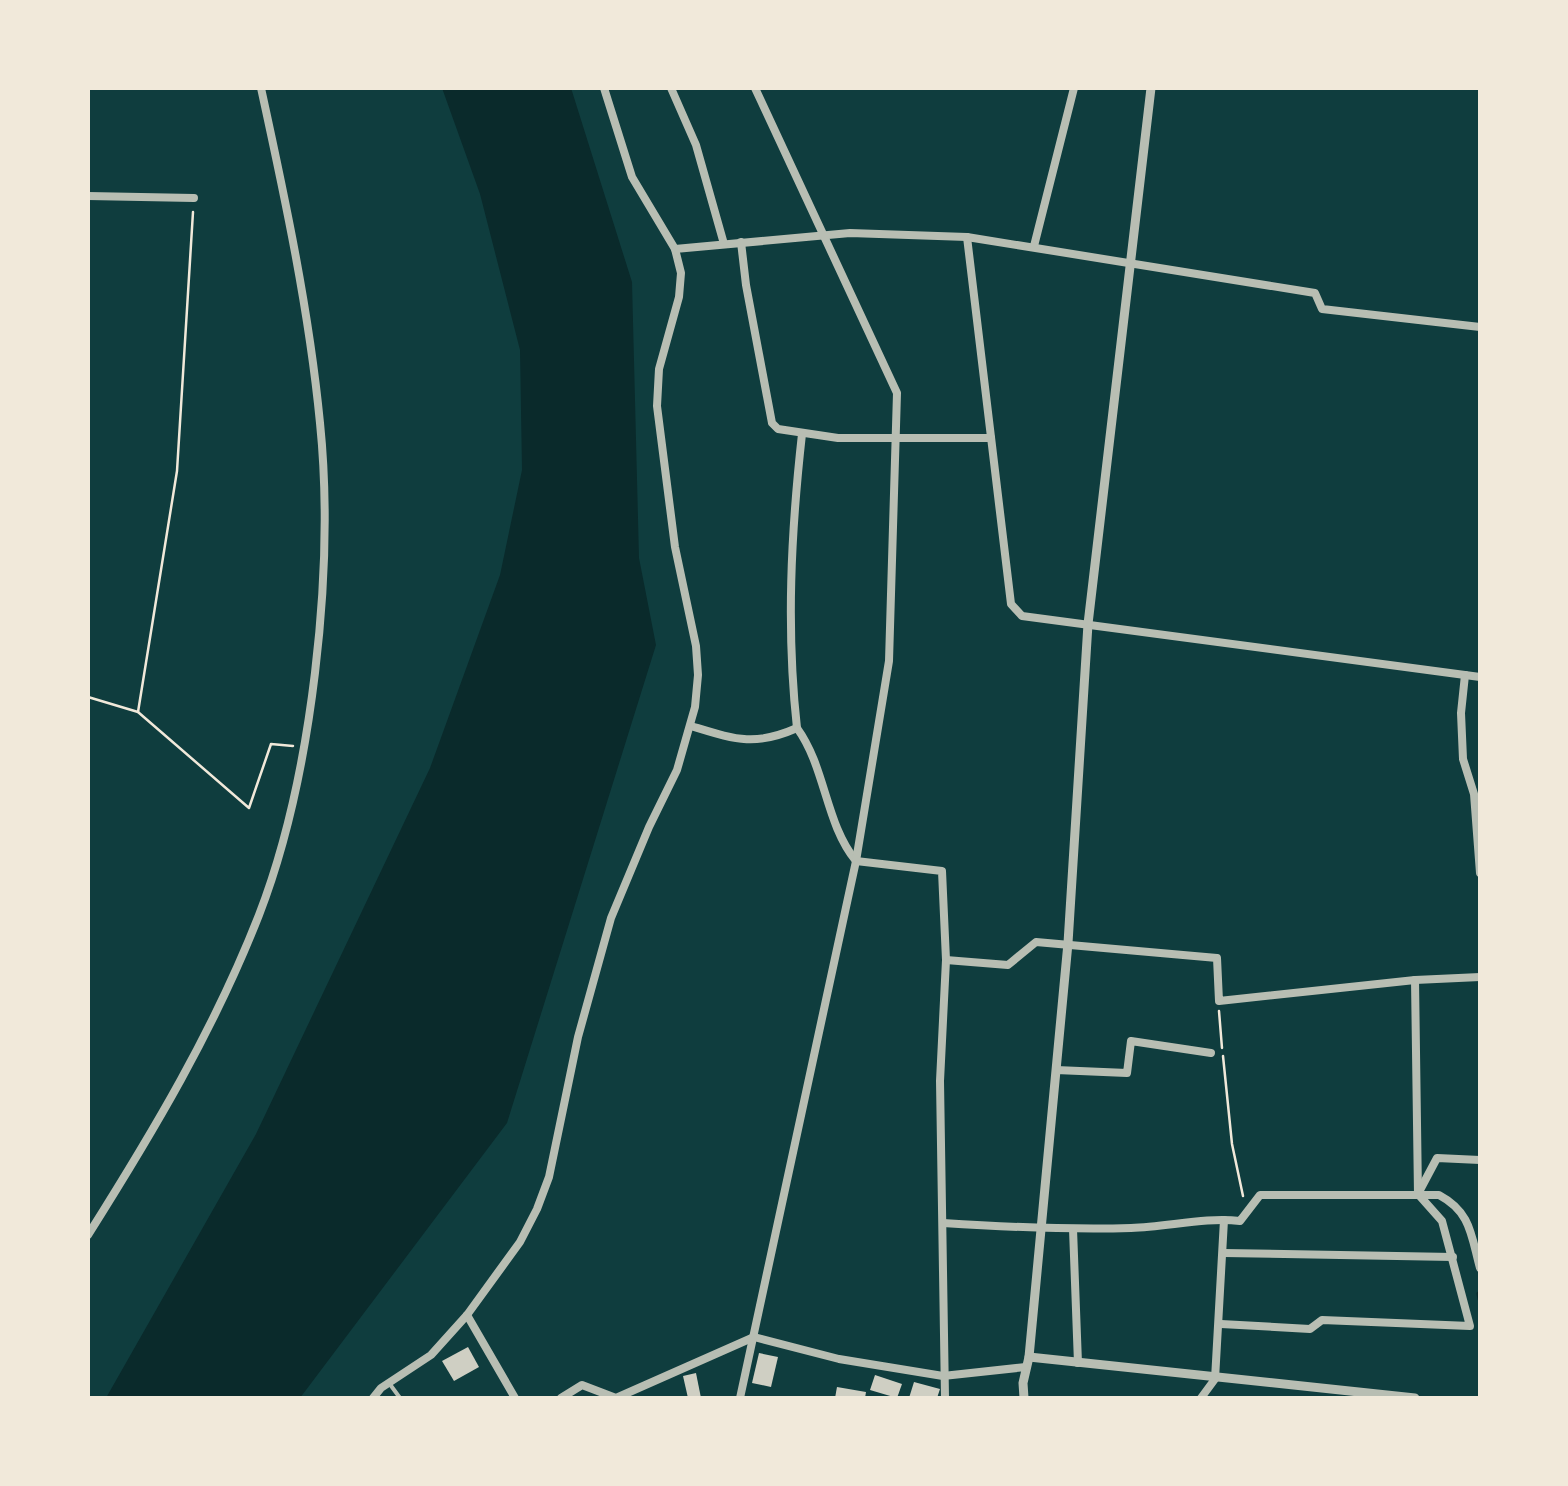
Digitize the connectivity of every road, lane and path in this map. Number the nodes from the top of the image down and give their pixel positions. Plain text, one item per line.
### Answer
1 (261, 88) edge
2 (604, 88) edge
3 (671, 88) edge
4 (754, 88) edge
5 (1074, 88) edge
6 (1151, 88) edge
7 (88, 196) edge
8 (194, 198) joint
9 (821, 235) junction
10 (967, 238) junction
11 (741, 242) junction
12 (724, 244) junction
13 (1034, 246) junction
14 (675, 249) junction
15 (1132, 263) junction
16 (1480, 327) edge
17 (802, 434) junction
18 (894, 438) junction
19 (991, 438) junction
20 (1088, 624) junction
21 (1465, 676) junction
22 (1480, 678) edge
23 (88, 697) edge
24 (138, 712) junction
25 (691, 726) junction
26 (797, 728) junction
27 (303, 748) junction
28 (1477, 794) edge
29 (856, 862) junction
30 (1480, 869) edge
31 (1068, 943) junction
32 (946, 960) junction
33 (1480, 977) edge
34 (1415, 980) junction
35 (1218, 1001) junction
36 (1211, 1054) dead end
37 (1056, 1070) junction
38 (1480, 1160) edge
39 (1418, 1194) junction
40 (1247, 1212) junction
41 (1224, 1220) junction
42 (944, 1223) junction
43 (1073, 1229) junction
44 (1041, 1230) junction
45 (88, 1235) edge
46 (1224, 1254) junction
47 (1453, 1257) junction
48 (1480, 1268) edge
49 (466, 1314) junction
50 (1220, 1324) junction
51 (754, 1337) junction
52 (1028, 1362) junction
53 (1078, 1362) junction
54 (944, 1376) junction
55 (1216, 1379) junction
56 (389, 1383) junction
57 (373, 1398) edge
58 (400, 1398) edge
59 (515, 1398) edge
60 (561, 1398) edge
61 (740, 1398) edge
62 (945, 1398) edge
63 (1024, 1398) edge
64 (1202, 1398) edge
65 (1416, 1398) edge

1 - 27 street
2 - 14 street
3 - 12 street
4 - 9 street
5 - 13 street
6 - 15 street
7 - 8 street
8 - 24 path
9 - 10 street
9 - 11 street
9 - 18 street
10 - 13 street
10 - 19 street
11 - 12 street
11 - 17 street
12 - 14 street
13 - 15 street
14 - 25 street
15 - 16 street
15 - 20 street
17 - 18 street
17 - 26 street
18 - 19 street
18 - 29 street
19 - 20 street
20 - 21 street
20 - 31 street
21 - 22 street
21 - 28 street
23 - 24 path
24 - 27 path
25 - 26 street
25 - 49 street
26 - 29 street
27 - 45 street
28 - 30 street
29 - 32 street
29 - 51 street
31 - 32 street
31 - 35 street
31 - 37 street
32 - 42 street
33 - 34 street
34 - 35 street
34 - 39 street
35 - 40 path
36 - 37 street
37 - 44 street
38 - 39 street
39 - 40 street
39 - 47 street
39 - 48 street
40 - 41 street
41 - 43 street
41 - 46 street
42 - 44 street
42 - 54 street
43 - 44 street
43 - 53 street
44 - 52 street
46 - 47 street
46 - 50 street
47 - 50 street
49 - 56 street
49 - 59 street
50 - 55 street
51 - 54 street
51 - 60 street
51 - 61 street
52 - 53 street
52 - 54 street
52 - 63 street
53 - 55 street
54 - 62 street
55 - 64 street
55 - 65 street
56 - 57 street
56 - 58 lane

